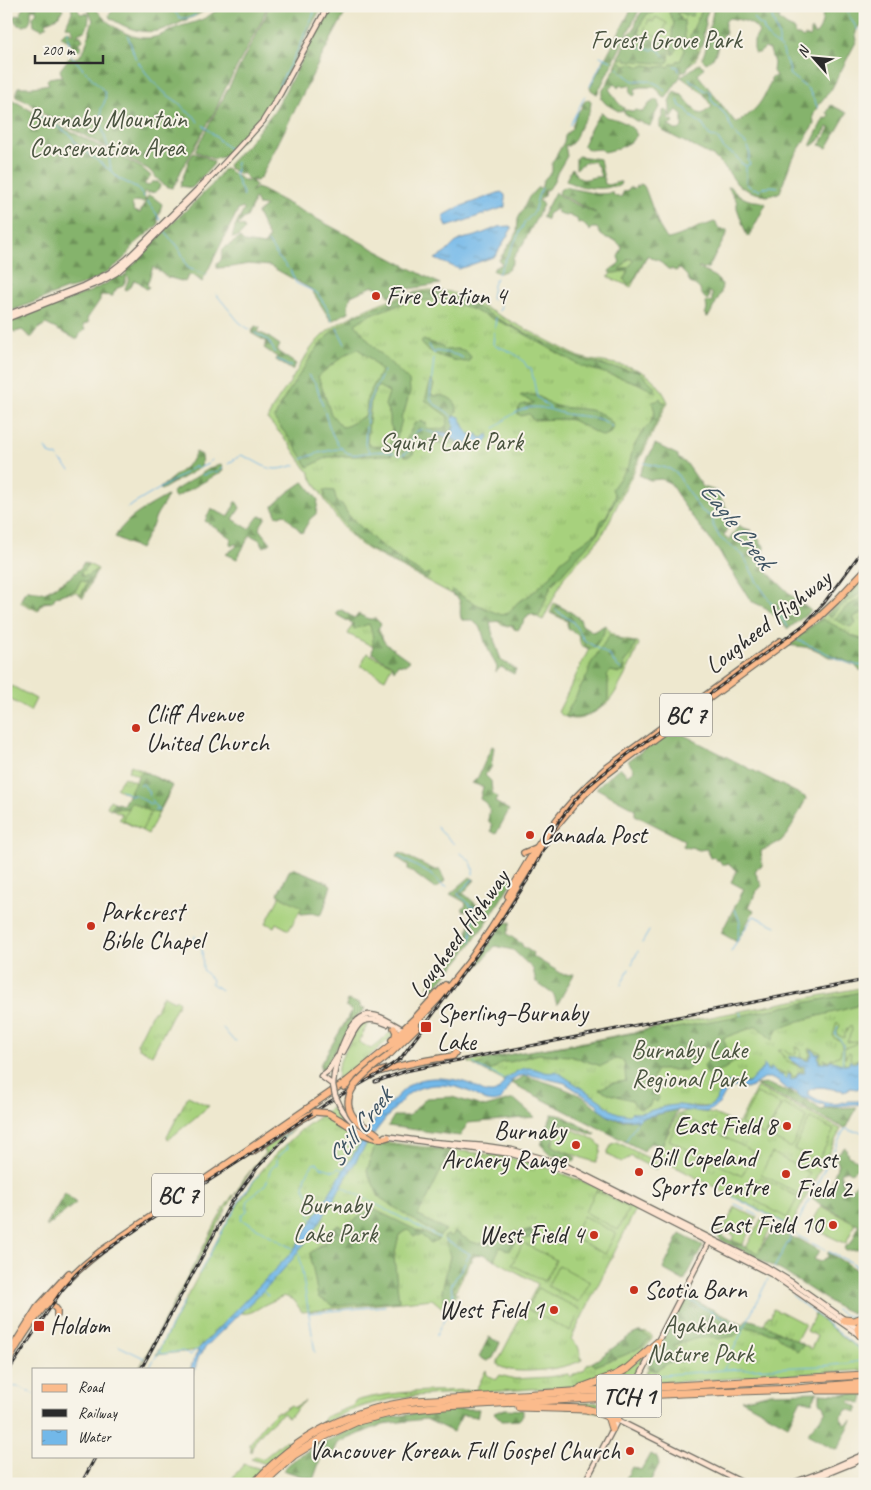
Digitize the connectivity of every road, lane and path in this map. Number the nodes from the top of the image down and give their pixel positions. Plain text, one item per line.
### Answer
1 (328, 6) edge
2 (6, 317) edge
3 (865, 564) edge
4 (865, 570) edge
5 (536, 848) junction
6 (524, 853) dead end
7 (424, 1015) junction
8 (368, 1017) junction
9 (394, 1028) junction
10 (416, 1028) junction
11 (404, 1031) junction
12 (417, 1036) dead end
13 (395, 1037) junction
14 (443, 1051) dead end
15 (455, 1053) dead end
16 (437, 1057) junction
17 (337, 1059) junction
18 (333, 1084) junction
19 (325, 1097) junction
20 (378, 1135) junction
21 (388, 1137) junction
22 (215, 1173) junction
23 (710, 1241) junction
24 (774, 1274) junction
25 (50, 1299) junction
26 (57, 1315) dead end
27 (865, 1317) edge
28 (844, 1320) junction
29 (862, 1334) edge
30 (658, 1342) junction
31 (6, 1360) edge
32 (6, 1366) edge
33 (865, 1375) edge
34 (865, 1383) edge
35 (796, 1389) junction
36 (865, 1390) edge
37 (560, 1392) junction
38 (483, 1404) junction
39 (608, 1416) junction
40 (617, 1420) junction
41 (612, 1429) junction
42 (865, 1454) edge
43 (865, 1458) edge
44 (803, 1483) edge
45 (254, 1484) edge
46 (263, 1484) edge
47 (584, 1484) edge
48 (744, 1484) edge
49 (790, 1484) edge

1 - 2 main road
3 - 5 main road, Lougheed Highway / BC 7
4 - 7 main road, Lougheed Highway / BC 7
5 - 6 main road
5 - 11 main road, Lougheed Highway / BC 7
7 - 10 main road
7 - 11 main road, Lougheed Highway / BC 7
8 - 9 main road
8 - 11 main road
8 - 17 main road
9 - 11 main road
9 - 13 main road
10 - 12 main road
10 - 20 main road, bridge
11 - 13 main road, Lougheed Highway / BC 7
11 - 19 main road, Lougheed Highway / BC 7
13 - 31 main road, Lougheed Highway / BC 7
14 - 16 main road
15 - 16 main road
16 - 19 main road
17 - 18 main road
17 - 18 main road
18 - 20 main road, bridge
19 - 22 main road, Lougheed Highway / BC 7
20 - 21 main road
21 - 22 main road, bridge
21 - 23 main road
22 - 25 main road, Lougheed Highway / BC 7
23 - 24 main road
23 - 30 main road
24 - 28 main road
24 - 29 main road
25 - 26 main road
25 - 32 main road, Lougheed Highway / BC 7
27 - 28 highway
27 - 29 highway
28 - 29 main road
30 - 37 highway
30 - 40 main road, bridge
33 - 37 highway, TCH 1
34 - 35 highway, TCH 1
35 - 36 highway
35 - 38 highway, TCH 1
37 - 45 highway, TCH 1
38 - 39 highway
38 - 46 highway, TCH 1
39 - 40 highway
39 - 41 highway
40 - 41 main road
40 - 48 main road
41 - 47 main road
42 - 49 main road
43 - 44 main road

